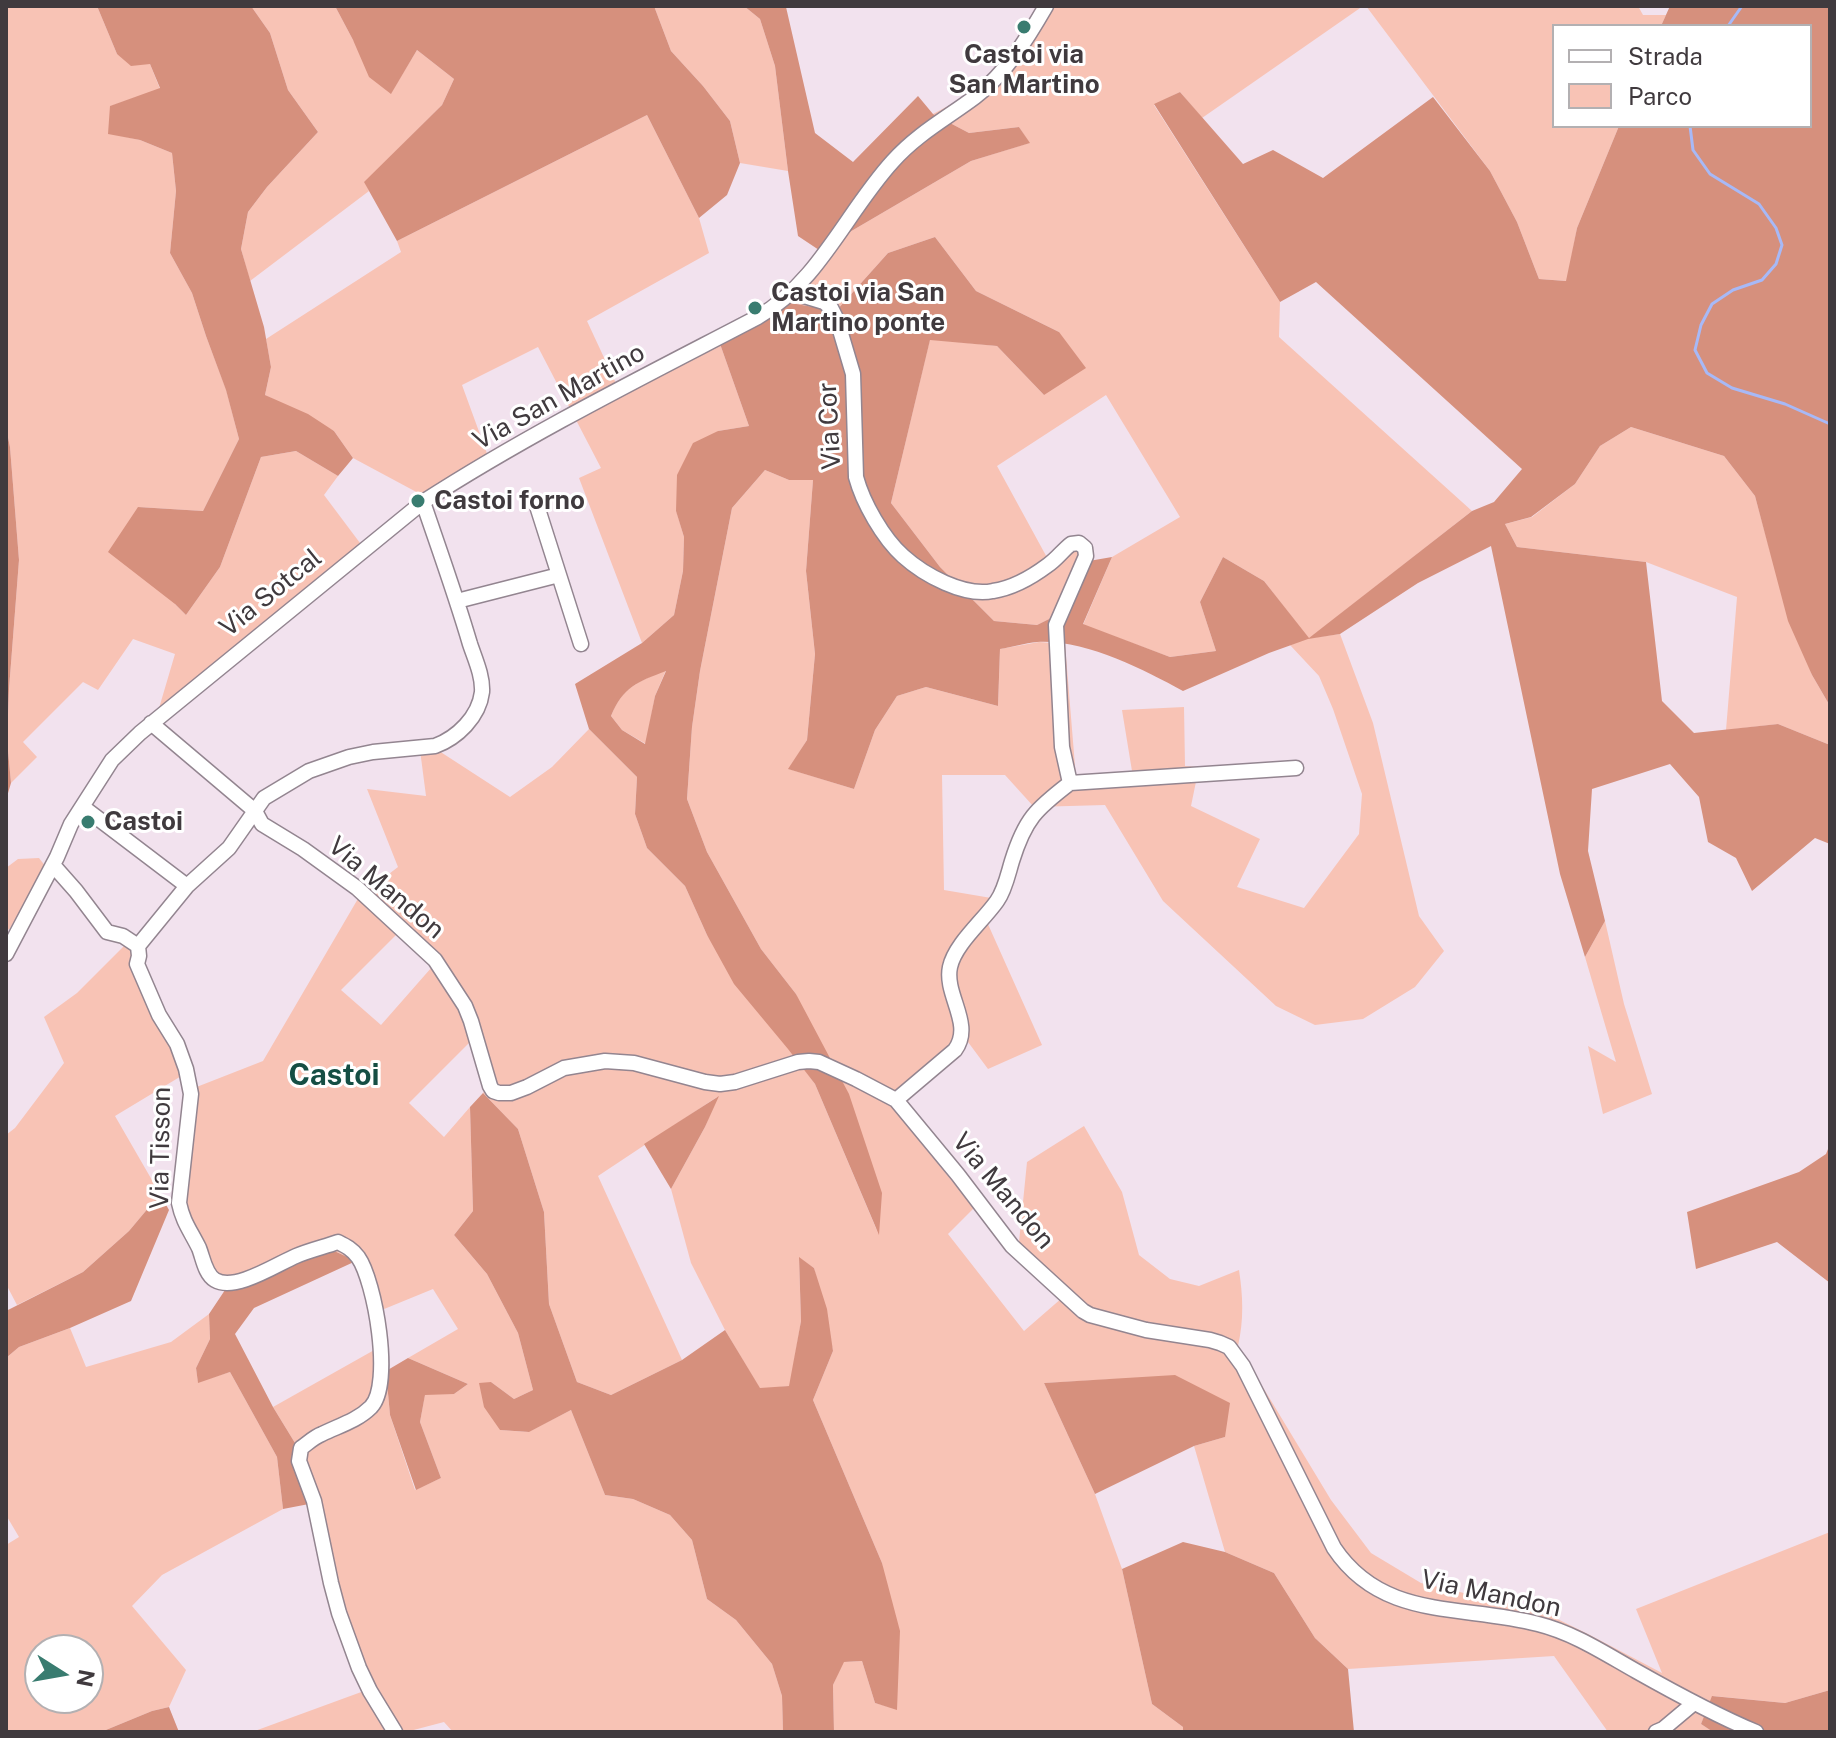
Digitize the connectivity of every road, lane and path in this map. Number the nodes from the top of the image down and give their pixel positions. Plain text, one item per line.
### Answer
1 (1046, 6) edge
2 (791, 292) junction
3 (423, 502) junction
4 (537, 506) dead end
5 (559, 575) junction
6 (457, 601) junction
7 (581, 644) dead end
8 (151, 723) junction
9 (1296, 768) dead end
10 (1070, 783) junction
11 (83, 807) junction
12 (255, 811) junction
13 (53, 865) junction
14 (187, 886) junction
15 (138, 946) junction
16 (6, 954) edge
17 (896, 1100) junction
18 (1694, 1703) junction
19 (395, 1732) edge
20 (1656, 1732) edge
21 (1756, 1732) edge

1 - 2 street, Via San Martino
2 - 3 street, Via San Martino
2 - 10 street, Via Cor
3 - 6 street
3 - 8 street, Via Sotcal
4 - 5 street
5 - 6 street
5 - 7 street
6 - 12 street
8 - 11 street, Via Sotcal
8 - 12 street
9 - 10 street
10 - 17 street
11 - 13 street, Via Sotcal
11 - 14 street
12 - 14 street
12 - 17 street, Via Mandon
13 - 15 street
13 - 16 street, Via Sotcal
14 - 15 street
15 - 19 street, Via Tisson
17 - 18 street, Via Mandon
18 - 20 street
18 - 21 street, Via Mandon

